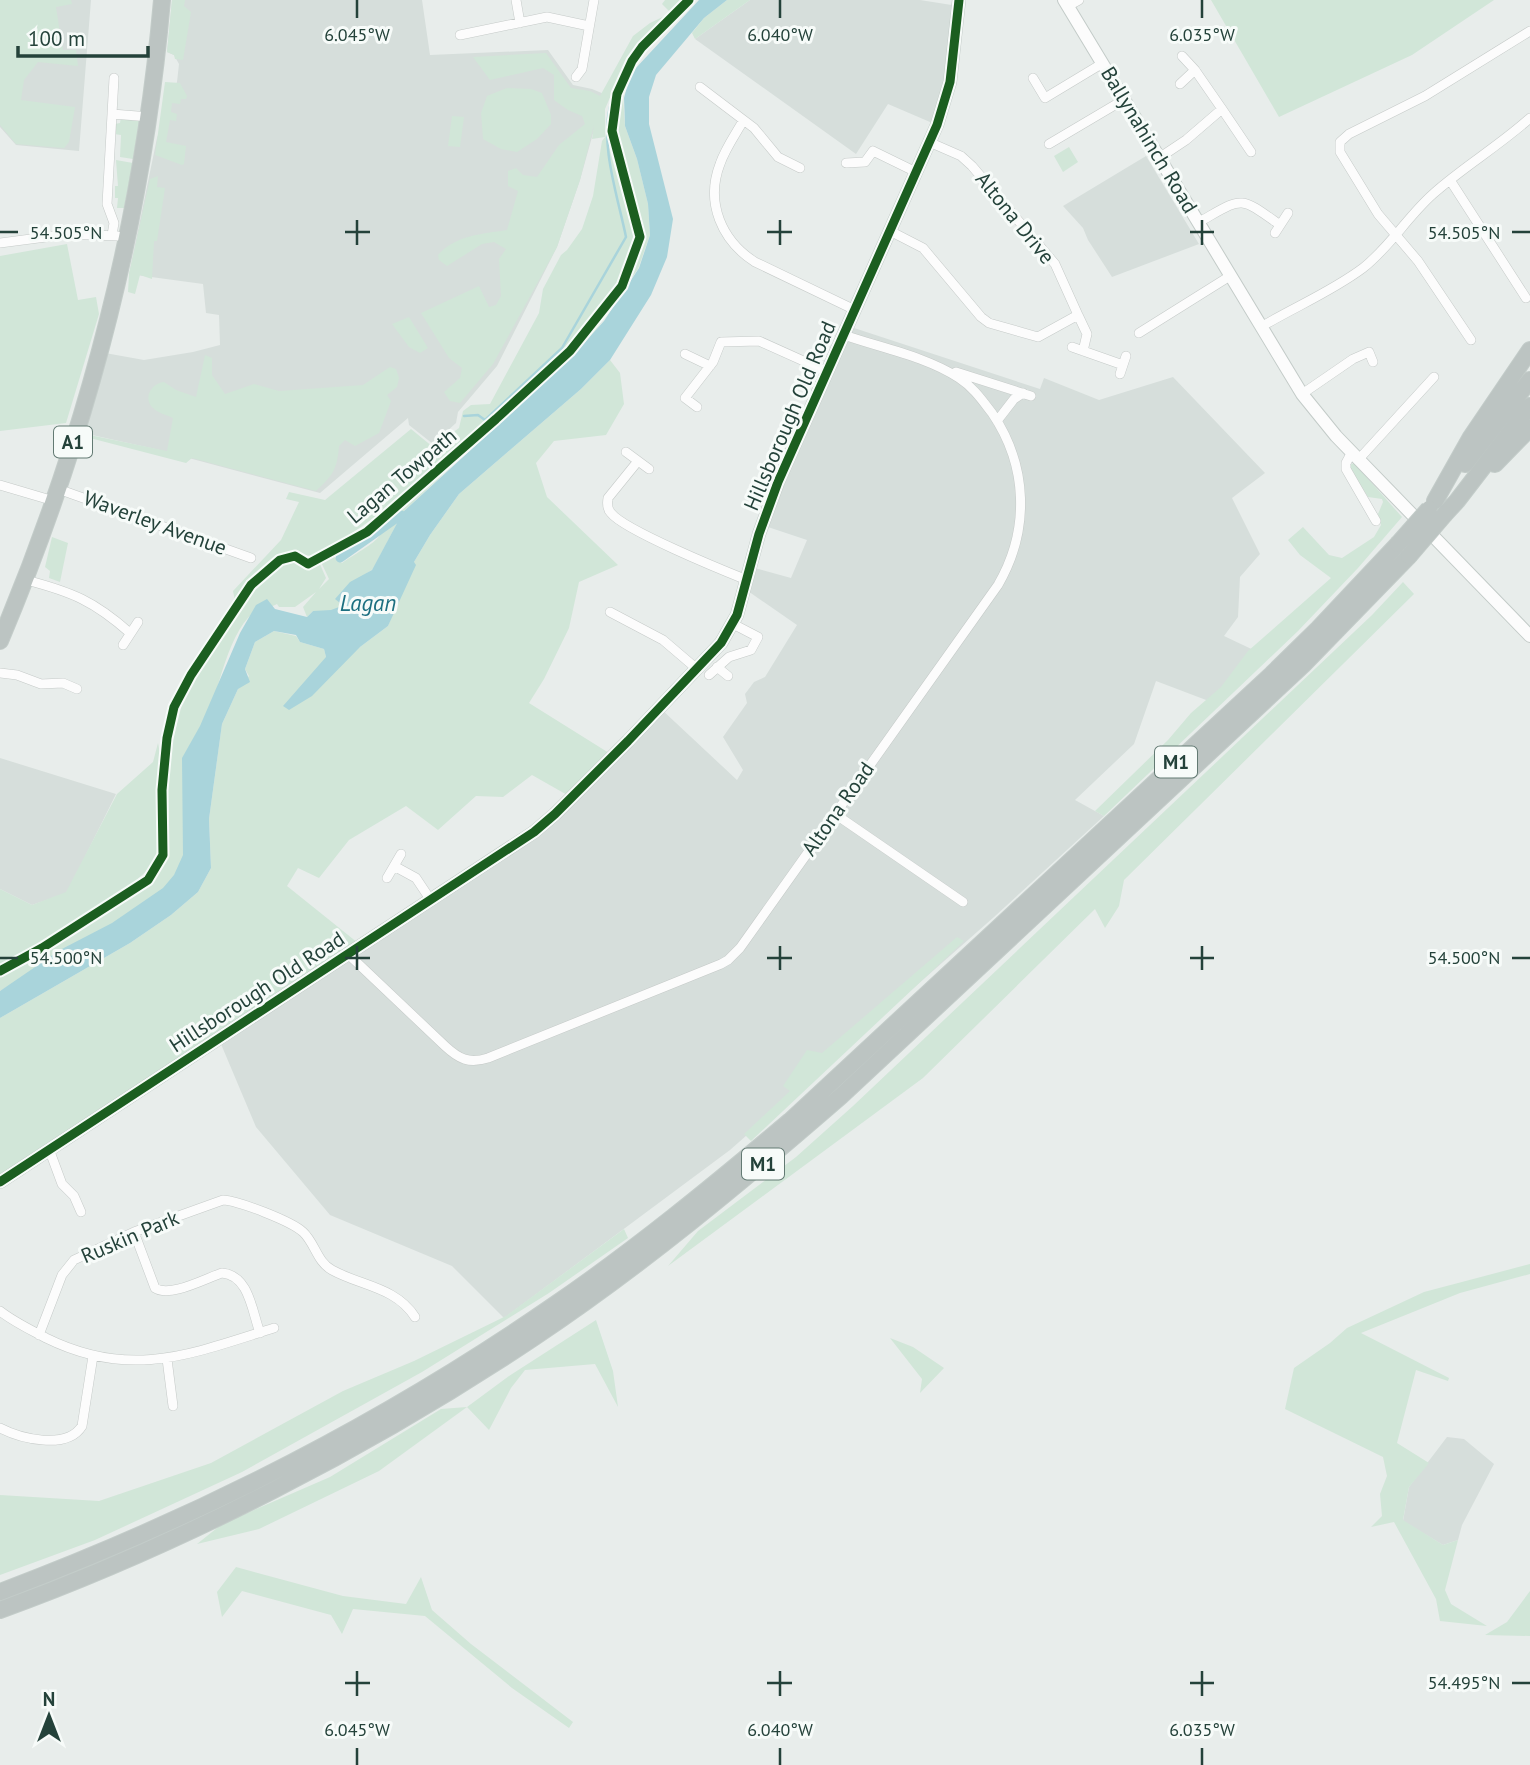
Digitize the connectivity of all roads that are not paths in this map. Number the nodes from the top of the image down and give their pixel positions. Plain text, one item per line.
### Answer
1 (162, 0) edge
2 (516, 0) edge
3 (594, 0) edge
4 (958, 0) edge
5 (1070, 2) edge
6 (520, 23) junction
7 (589, 26) junction
8 (1530, 31) edge
9 (460, 35) dead end
10 (1182, 56) dead end
11 (1103, 63) junction
12 (1195, 69) junction
13 (576, 76) dead end
14 (114, 78) dead end
15 (1033, 78) dead end
16 (1180, 84) dead end
17 (700, 87) dead end
18 (1125, 99) junction
19 (1222, 109) junction
20 (112, 114) junction
21 (150, 117) junction
22 (1530, 118) edge
23 (743, 121) junction
24 (929, 142) junction
25 (1049, 144) dead end
26 (1251, 152) dead end
27 (1159, 158) junction
28 (846, 163) dead end
29 (800, 168) dead end
30 (916, 172) junction
31 (1450, 180) junction
32 (1288, 213) dead end
33 (1199, 222) junction
34 (890, 231) junction
35 (119, 236) junction
36 (1395, 236) junction
37 (0, 243) edge
38 (1230, 276) junction
39 (1527, 298) dead end
40 (855, 310) junction
41 (1079, 316) junction
42 (1261, 327) junction
43 (1139, 333) dead end
44 (844, 335) junction
45 (1471, 340) dead end
46 (1072, 347) dead end
47 (1530, 350) edge
48 (1083, 351) junction
49 (685, 354) dead end
50 (1373, 362) dead end
51 (934, 365) junction
52 (1123, 365) dead end
53 (710, 366) junction
54 (828, 372) junction
55 (1434, 377) dead end
56 (1530, 380) edge
57 (1302, 394) junction
58 (1530, 406) edge
59 (697, 407) dead end
60 (997, 421) junction
61 (1530, 428) edge
62 (626, 452) dead end
63 (1356, 455) junction
64 (638, 461) junction
65 (649, 469) dead end
66 (0, 485) edge
67 (56, 495) junction
68 (1457, 501) junction
69 (1436, 508) junction
70 (1376, 522) dead end
71 (1404, 550) junction
72 (251, 558) dead end
73 (26, 580) junction
74 (747, 580) junction
75 (610, 612) dead end
76 (138, 622) dead end
77 (733, 624) junction
78 (130, 633) junction
79 (1530, 636) edge
80 (0, 641) edge
81 (123, 645) dead end
82 (718, 667) junction
83 (703, 672) junction
84 (0, 673) edge
85 (728, 676) dead end
86 (78, 689) dead end
87 (835, 814) junction
88 (401, 854) dead end
89 (394, 866) junction
90 (387, 878) dead end
91 (430, 900) junction
92 (963, 902) dead end
93 (348, 954) junction
94 (49, 1149) junction
95 (0, 1182) edge
96 (81, 1212) dead end
97 (134, 1232) junction
98 (1, 1313) edge
99 (415, 1317) dead end
100 (274, 1328) dead end
101 (260, 1333) junction
102 (39, 1335) junction
103 (93, 1356) junction
104 (167, 1359) junction
105 (173, 1406) dead end
106 (0, 1428) edge
107 (0, 1591) edge
108 (0, 1610) edge

1 - 21 highway, A1
2 - 6 street
3 - 7 street
4 - 24 street, Hillsborough Old Road
5 - 11 street, Ballynahinch Road
6 - 7 street
6 - 9 street
7 - 13 street
8 - 36 street
10 - 12 street
11 - 15 street
11 - 18 street, Ballynahinch Road
12 - 16 street
12 - 19 street
14 - 20 street
17 - 23 street
18 - 25 street
18 - 27 street, Ballynahinch Road
19 - 26 street
19 - 27 street
20 - 21 street
20 - 35 street
21 - 35 highway, A1
22 - 31 street
23 - 29 street
23 - 40 street
24 - 30 street, Hillsborough Old Road
24 - 41 street, Altona Drive
27 - 33 street, Ballynahinch Road
28 - 30 street
30 - 34 street, Hillsborough Old Road
31 - 36 street
31 - 39 street
32 - 33 street
33 - 38 street, Ballynahinch Road
34 - 40 street, Hillsborough Old Road
34 - 41 street
35 - 37 street
35 - 67 highway, A1
36 - 42 street
36 - 45 street
38 - 42 street, Ballynahinch Road
38 - 43 street
40 - 44 street, Hillsborough Old Road
41 - 48 street, Altona Drive
42 - 57 street, Ballynahinch Road
44 - 51 street, Altona Road
44 - 54 street, Hillsborough Old Road
46 - 48 street
47 - 69 highway
48 - 52 street
49 - 53 street
50 - 57 street
51 - 60 street, Altona Road
51 - 60 street
53 - 54 street
53 - 59 street
54 - 74 street, Hillsborough Old Road
55 - 63 street
56 - 69 highway, M1
57 - 63 street, Ballynahinch Road
58 - 68 highway, M1
60 - 87 street, Altona Road
61 - 68 highway
62 - 64 street
63 - 70 street
63 - 79 street, Ballynahinch Road
64 - 65 street
64 - 74 street
66 - 67 street, Waverley Avenue
67 - 72 street, Waverley Avenue
67 - 73 highway, A1
68 - 69 highway, M1
69 - 71 highway, M1, bridge
71 - 107 highway, M1
71 - 108 highway, M1
73 - 78 street
73 - 80 highway, A1
74 - 77 street, Hillsborough Old Road
75 - 83 street
76 - 78 street
77 - 82 street
77 - 83 street, Hillsborough Old Road
78 - 81 street
82 - 83 street
82 - 85 street
83 - 91 street, Hillsborough Old Road
84 - 86 street
87 - 92 street
87 - 93 street, Altona Road
88 - 89 street
89 - 90 street
89 - 91 street
91 - 93 street, Hillsborough Old Road
93 - 94 street, Hillsborough Old Road
94 - 95 street, Hillsborough Old Road
94 - 96 street
97 - 99 street, Ruskin Park
97 - 101 street
97 - 102 street, Ruskin Park
98 - 102 street
100 - 101 street
101 - 104 street
102 - 103 street
103 - 104 street
103 - 106 street
104 - 105 street

